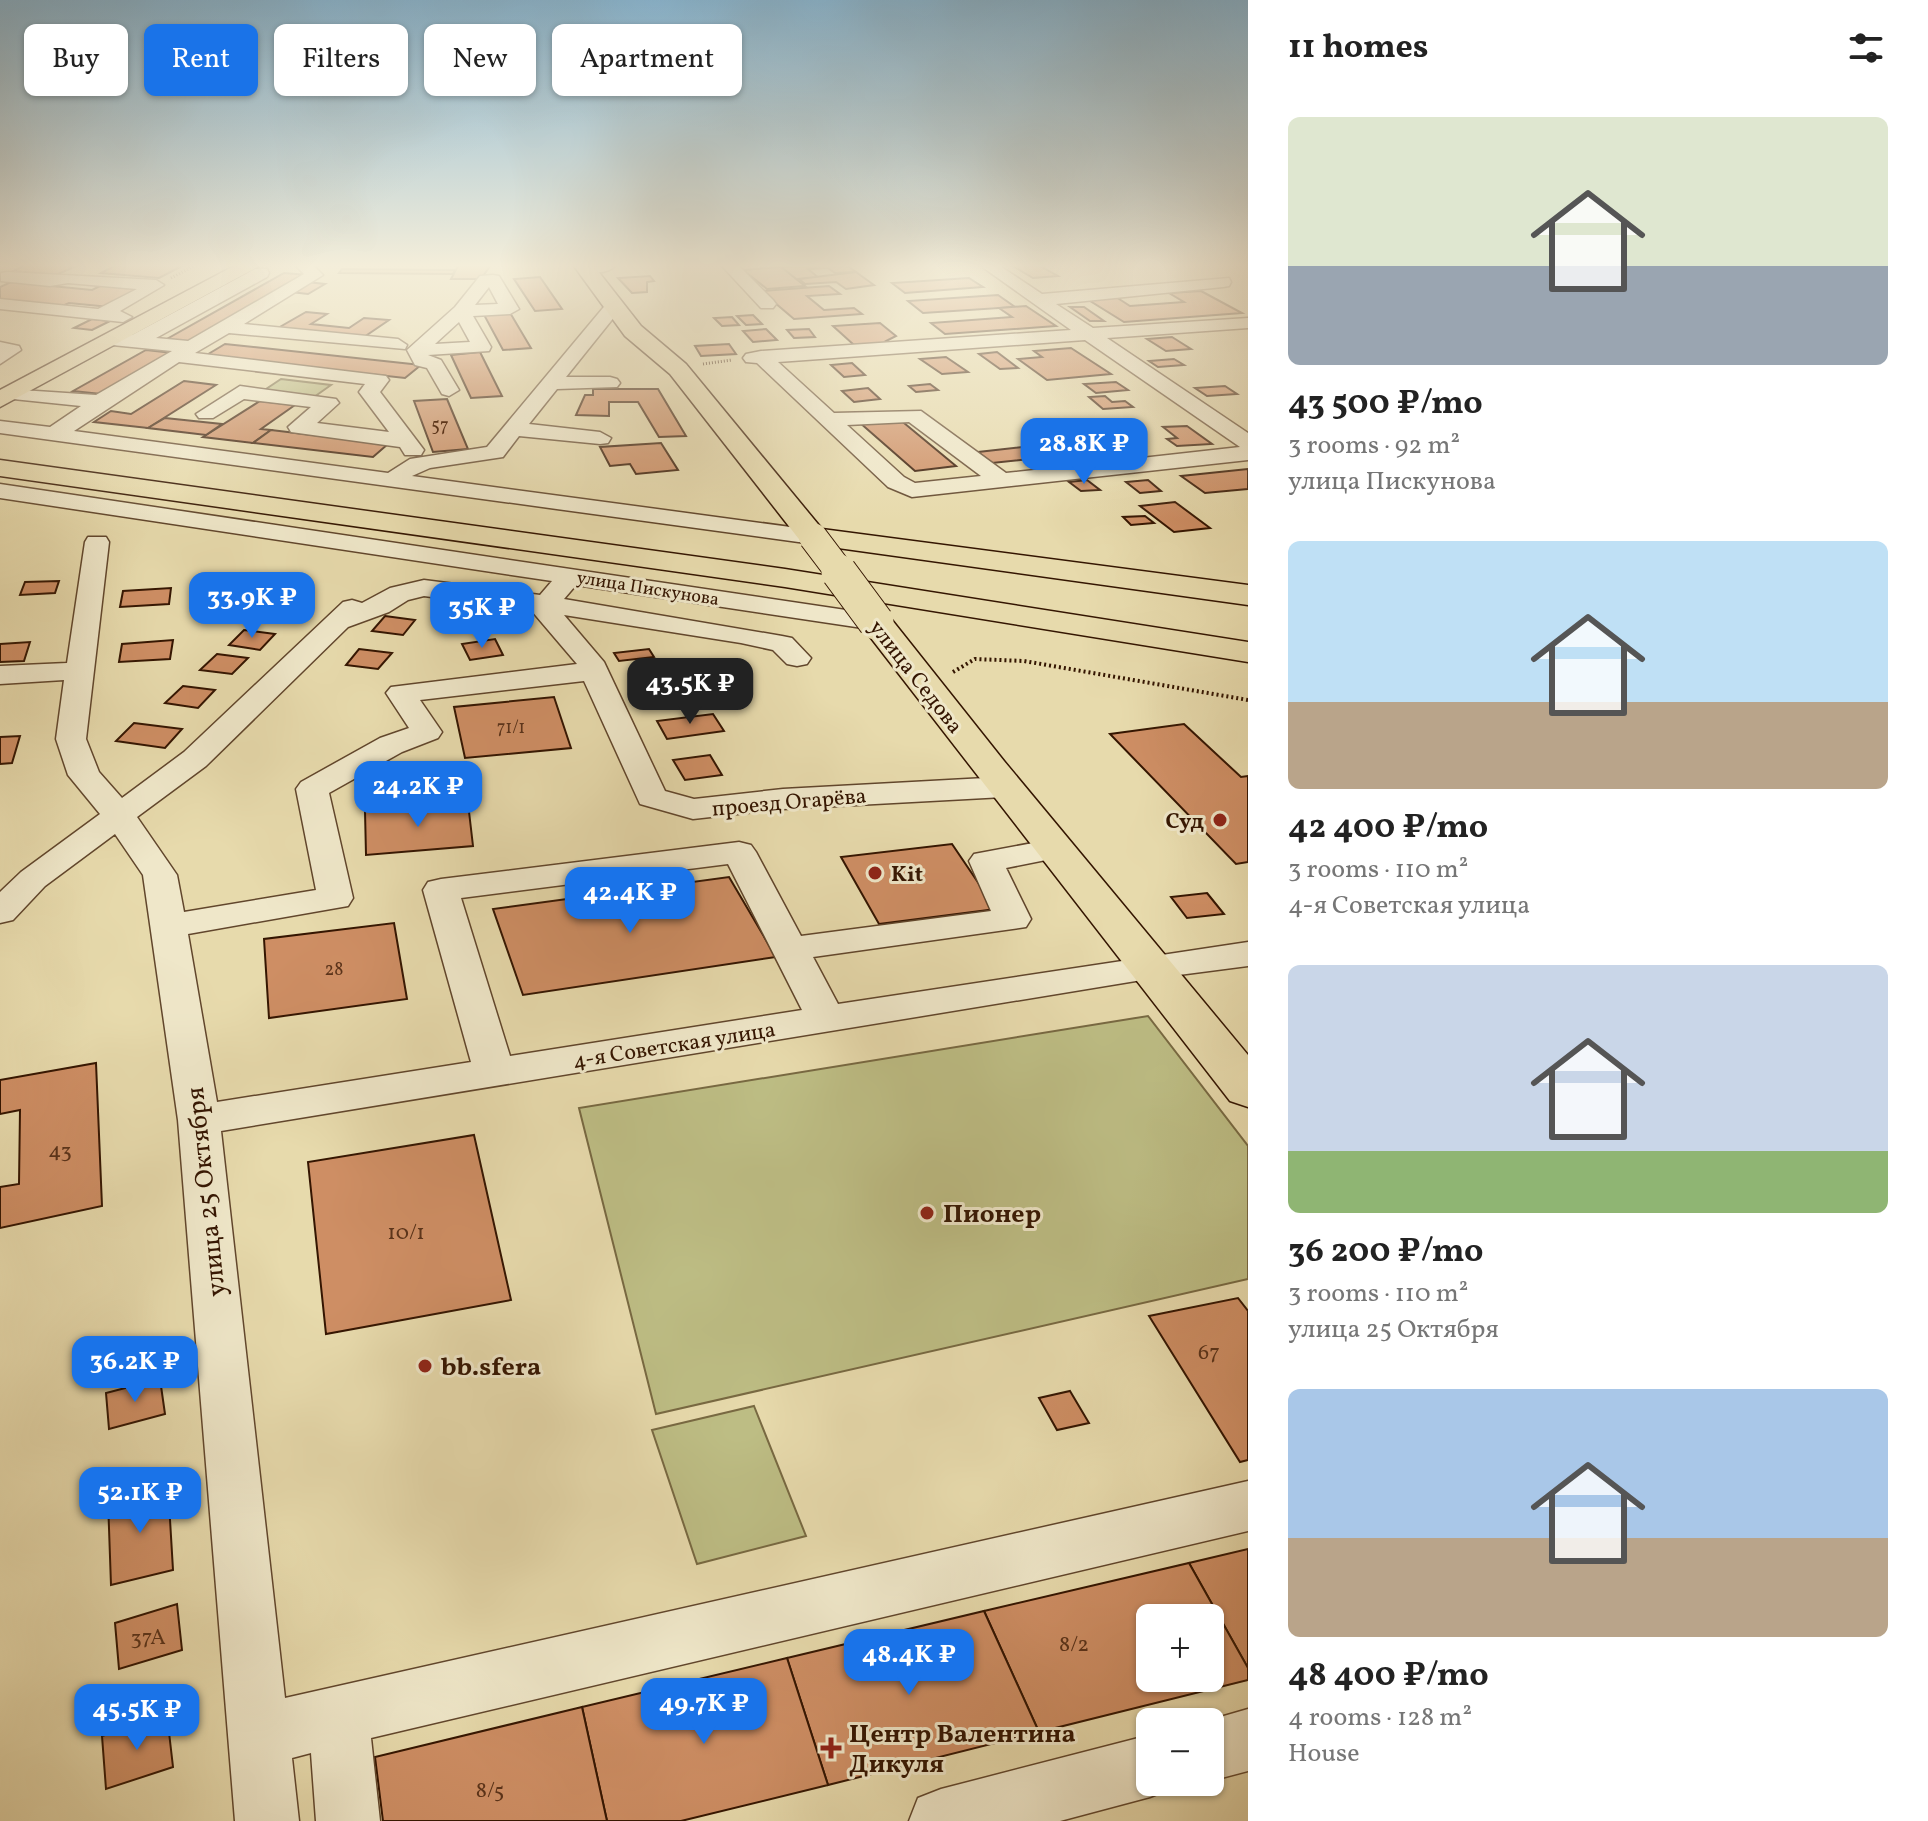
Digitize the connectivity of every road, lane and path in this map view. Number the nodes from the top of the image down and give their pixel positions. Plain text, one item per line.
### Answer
1 (101, 351) edge
2 (178, 351) edge
3 (410, 351) edge
4 (577, 351) edge
5 (657, 351) edge
6 (864, 351) edge
7 (1114, 351) edge
8 (183, 352) junction
9 (757, 358) junction
10 (697, 365) dead end
11 (552, 383) junction
12 (610, 383) dead end
13 (449, 390) dead end
14 (6, 396) edge
15 (100, 402) junction
16 (206, 414) dead end
17 (828, 420) junction
18 (0, 427) edge
19 (514, 429) junction
20 (55, 434) junction
21 (600, 438) dead end
22 (407, 441) junction
23 (1248, 443) edge
24 (0, 449) edge
25 (1248, 453) edge
26 (0, 468) edge
27 (400, 473) junction
28 (1003, 481) junction
29 (0, 491) edge
30 (813, 537) junction
31 (97, 542) dead end
32 (570, 576) junction
33 (1248, 595) edge
34 (360, 601) dead end
35 (544, 606) junction
36 (336, 622) junction
37 (876, 622) junction
38 (1248, 627) edge
39 (1248, 652) edge
40 (797, 658) dead end
41 (82, 671) junction
42 (594, 671) junction
43 (0, 675) edge
44 (950, 679) dead end
45 (1248, 681) edge
46 (1248, 700) edge
47 (1004, 787) junction
48 (120, 816) junction
49 (1054, 849) junction
50 (0, 912) edge
51 (168, 926) junction
52 (790, 949) junction
53 (1248, 954) edge
54 (1148, 967) junction
55 (826, 1019) junction
56 (495, 1073) junction
57 (1248, 1089) edge
58 (199, 1120) junction
59 (1248, 1506) edge
60 (338, 1715) junction
61 (258, 1736) junction
62 (1248, 1740) edge
63 (1224, 1746) edge
64 (1136, 1770) edge
65 (267, 1821) edge
66 (348, 1821) edge
67 (941, 1821) edge

1 - 14 main road
2 - 8 street
3 - 13 street
4 - 11 street
5 - 30 main road, улица Седова
6 - 9 street
7 - 23 street
8 - 15 street
8 - 22 street
9 - 10 path
9 - 17 street
11 - 12 street
11 - 19 street
14 - 15 street
15 - 20 street
16 - 22 street
17 - 28 street
17 - 28 street
18 - 20 street
19 - 21 street
19 - 27 street
20 - 27 street
22 - 27 street
24 - 38 main road
25 - 28 street
26 - 39 main road, улица Пискунова
27 - 30 street
29 - 32 street, улица Пискунова
30 - 33 main road
30 - 37 main road, улица Седова, bridge
31 - 41 street, улица 25 Октября
32 - 35 street
32 - 37 street, улица Пискунова
34 - 36 street
35 - 36 street
35 - 40 street
35 - 42 street, проезд Огарёва
36 - 48 street
37 - 45 main road, улица Пискунова
37 - 47 main road, улица Седова
41 - 43 street
41 - 48 street, улица 25 Октября
42 - 47 street, проезд Огарёва
42 - 51 street
44 - 46 path
47 - 49 main road, улица Седова
48 - 50 street
48 - 51 street, улица 25 Октября
49 - 52 street
49 - 54 main road, улица Седова
51 - 58 street, улица 25 Октября
52 - 55 street
52 - 56 street
53 - 54 street, 4-я Советская улица
54 - 55 street, 4-я Советская улица
54 - 57 main road, улица Седова
55 - 56 street, 4-я Советская улица
56 - 58 street, 4-я Советская улица
58 - 61 street, улица 25 Октября
59 - 60 street
60 - 61 street
60 - 66 street
61 - 65 street, улица 25 Октября
62 - 63 street
64 - 67 street

